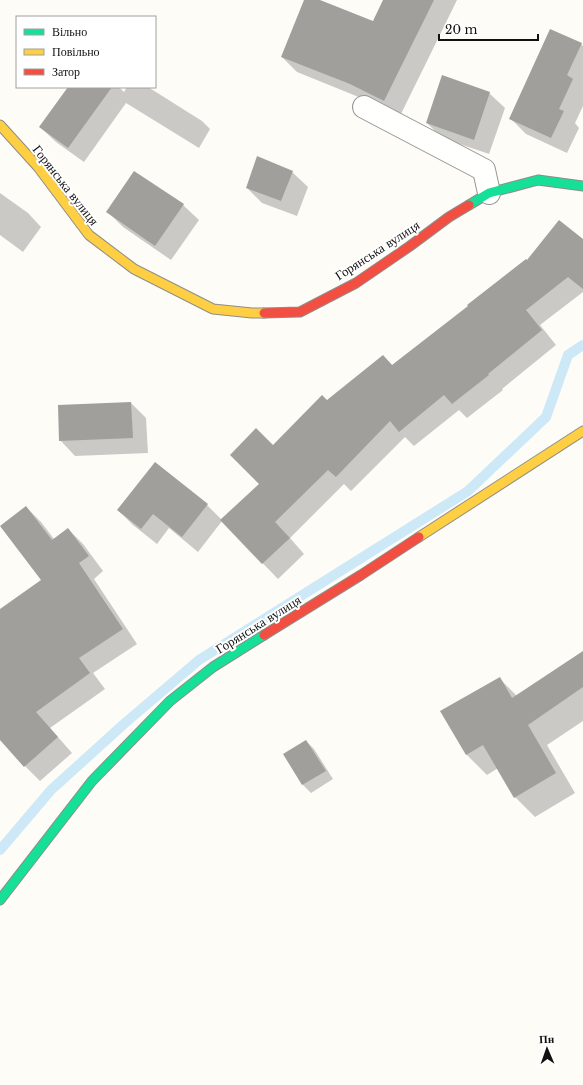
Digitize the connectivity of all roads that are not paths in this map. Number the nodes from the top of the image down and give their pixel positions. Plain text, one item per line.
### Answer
1 (364, 107) dead end
2 (0, 125) edge
3 (583, 186) edge
4 (489, 193) junction
5 (583, 431) edge
6 (0, 900) edge

1 - 4 street
2 - 4 street, Горянська вулиця
3 - 4 street, Горянська вулиця
5 - 6 street, Горянська вулиця

